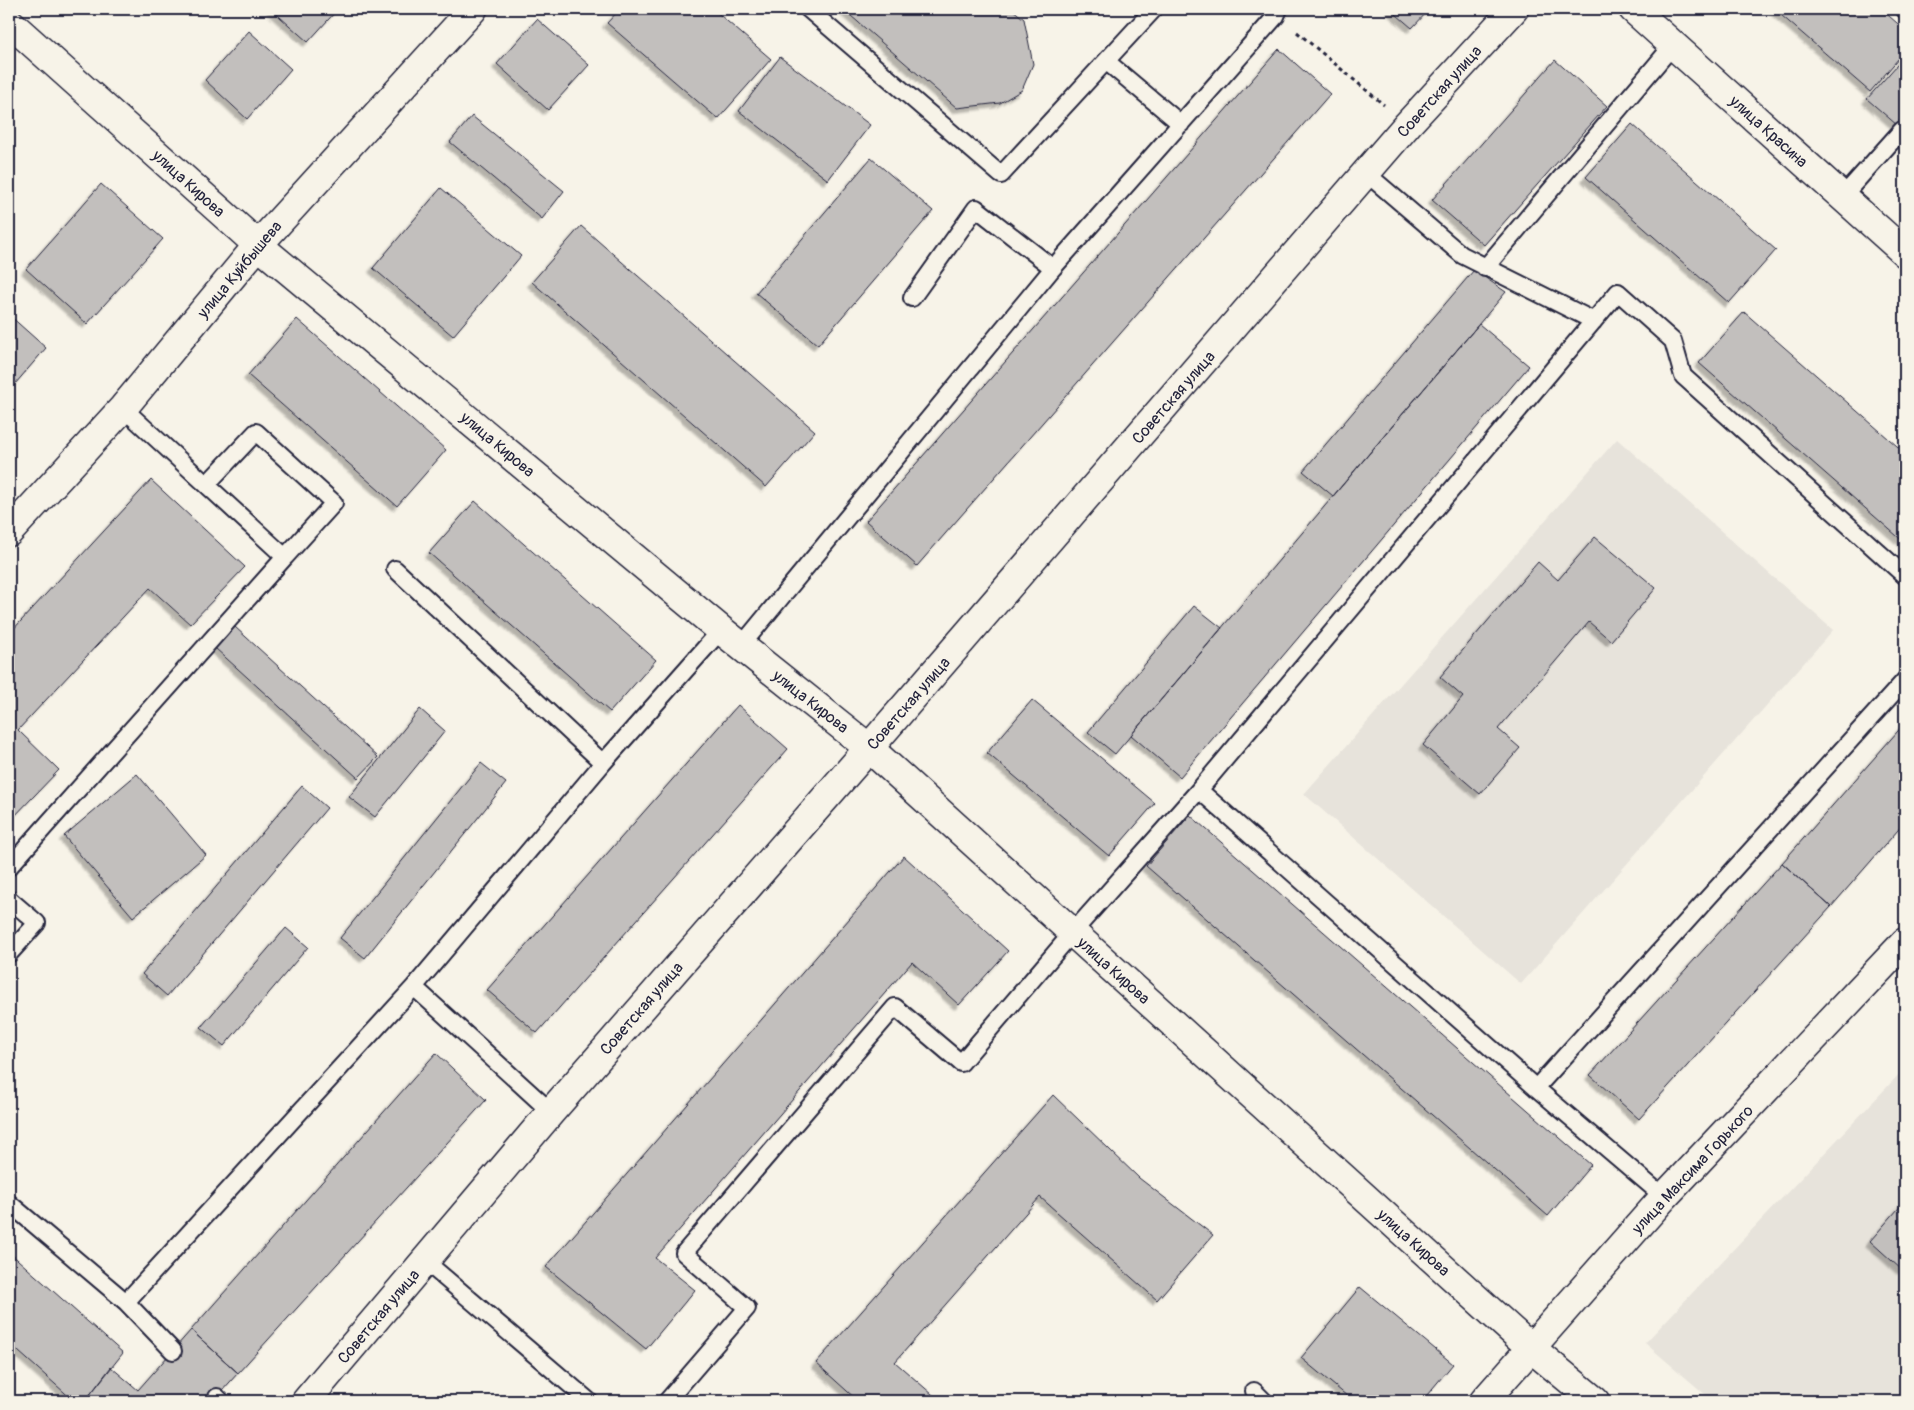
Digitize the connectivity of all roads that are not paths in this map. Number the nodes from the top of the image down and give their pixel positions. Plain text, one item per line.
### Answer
1 (473, 9) edge
2 (808, 9) edge
3 (1154, 9) edge
4 (1514, 9) edge
5 (1633, 9) edge
6 (1278, 12) edge
7 (9, 22) edge
8 (1673, 45) junction
9 (1106, 61) junction
10 (1180, 124) junction
11 (1902, 130) dead end
12 (1366, 173) junction
13 (1842, 197) junction
14 (258, 245) junction
15 (1905, 253) edge
16 (1053, 268) junction
17 (1485, 268) junction
18 (912, 298) dead end
19 (1594, 321) junction
20 (123, 408) junction
21 (207, 484) junction
22 (9, 532) edge
23 (285, 557) junction
24 (395, 569) dead end
25 (1905, 576) edge
26 (731, 638) junction
27 (1905, 680) edge
28 (870, 748) junction
29 (603, 763) junction
30 (1199, 790) junction
31 (9, 867) edge
32 (9, 899) edge
33 (1073, 932) junction
34 (1905, 942) edge
35 (9, 954) edge
36 (414, 988) junction
37 (1536, 1088) junction
38 (550, 1112) junction
39 (1664, 1197) junction
40 (9, 1203) edge
41 (425, 1261) junction
42 (126, 1302) junction
43 (1531, 1348) junction
44 (173, 1351) dead end
45 (306, 1401) edge
46 (589, 1401) edge
47 (667, 1401) edge
48 (1484, 1401) edge
49 (1595, 1401) edge

1 - 14 street, улица Куйбышева
2 - 9 lane
3 - 9 lane
4 - 12 street, Советская улица
5 - 8 street, улица Красина
6 - 10 lane
7 - 14 street, улица Кирова
8 - 13 street, улица Красина
8 - 17 lane
9 - 10 lane
10 - 16 lane
11 - 13 lane
12 - 17 lane
12 - 28 street, Советская улица
13 - 15 street, улица Красина
14 - 20 street, улица Куйбышева
14 - 26 street, улица Кирова
16 - 18 lane
16 - 26 lane
17 - 19 lane
19 - 25 lane
19 - 30 lane
20 - 21 lane
20 - 22 street, улица Куйбышева
21 - 23 lane
21 - 23 lane
23 - 31 lane
24 - 29 lane
26 - 28 street, улица Кирова
26 - 29 lane
27 - 37 lane
28 - 33 street, улица Кирова
28 - 38 street, Советская улица
29 - 36 lane
30 - 33 lane
30 - 37 lane
32 - 35 lane
33 - 43 street, улица Кирова
33 - 47 lane
34 - 39 street, улица Максима Горького
36 - 38 lane
36 - 42 lane
37 - 39 lane
38 - 41 street, Советская улица
39 - 43 street, улица Максима Горького
40 - 42 lane
41 - 45 street, Советская улица
41 - 46 lane
42 - 44 lane
43 - 48 street, улица Максима Горького
43 - 49 street, улица Кирова

